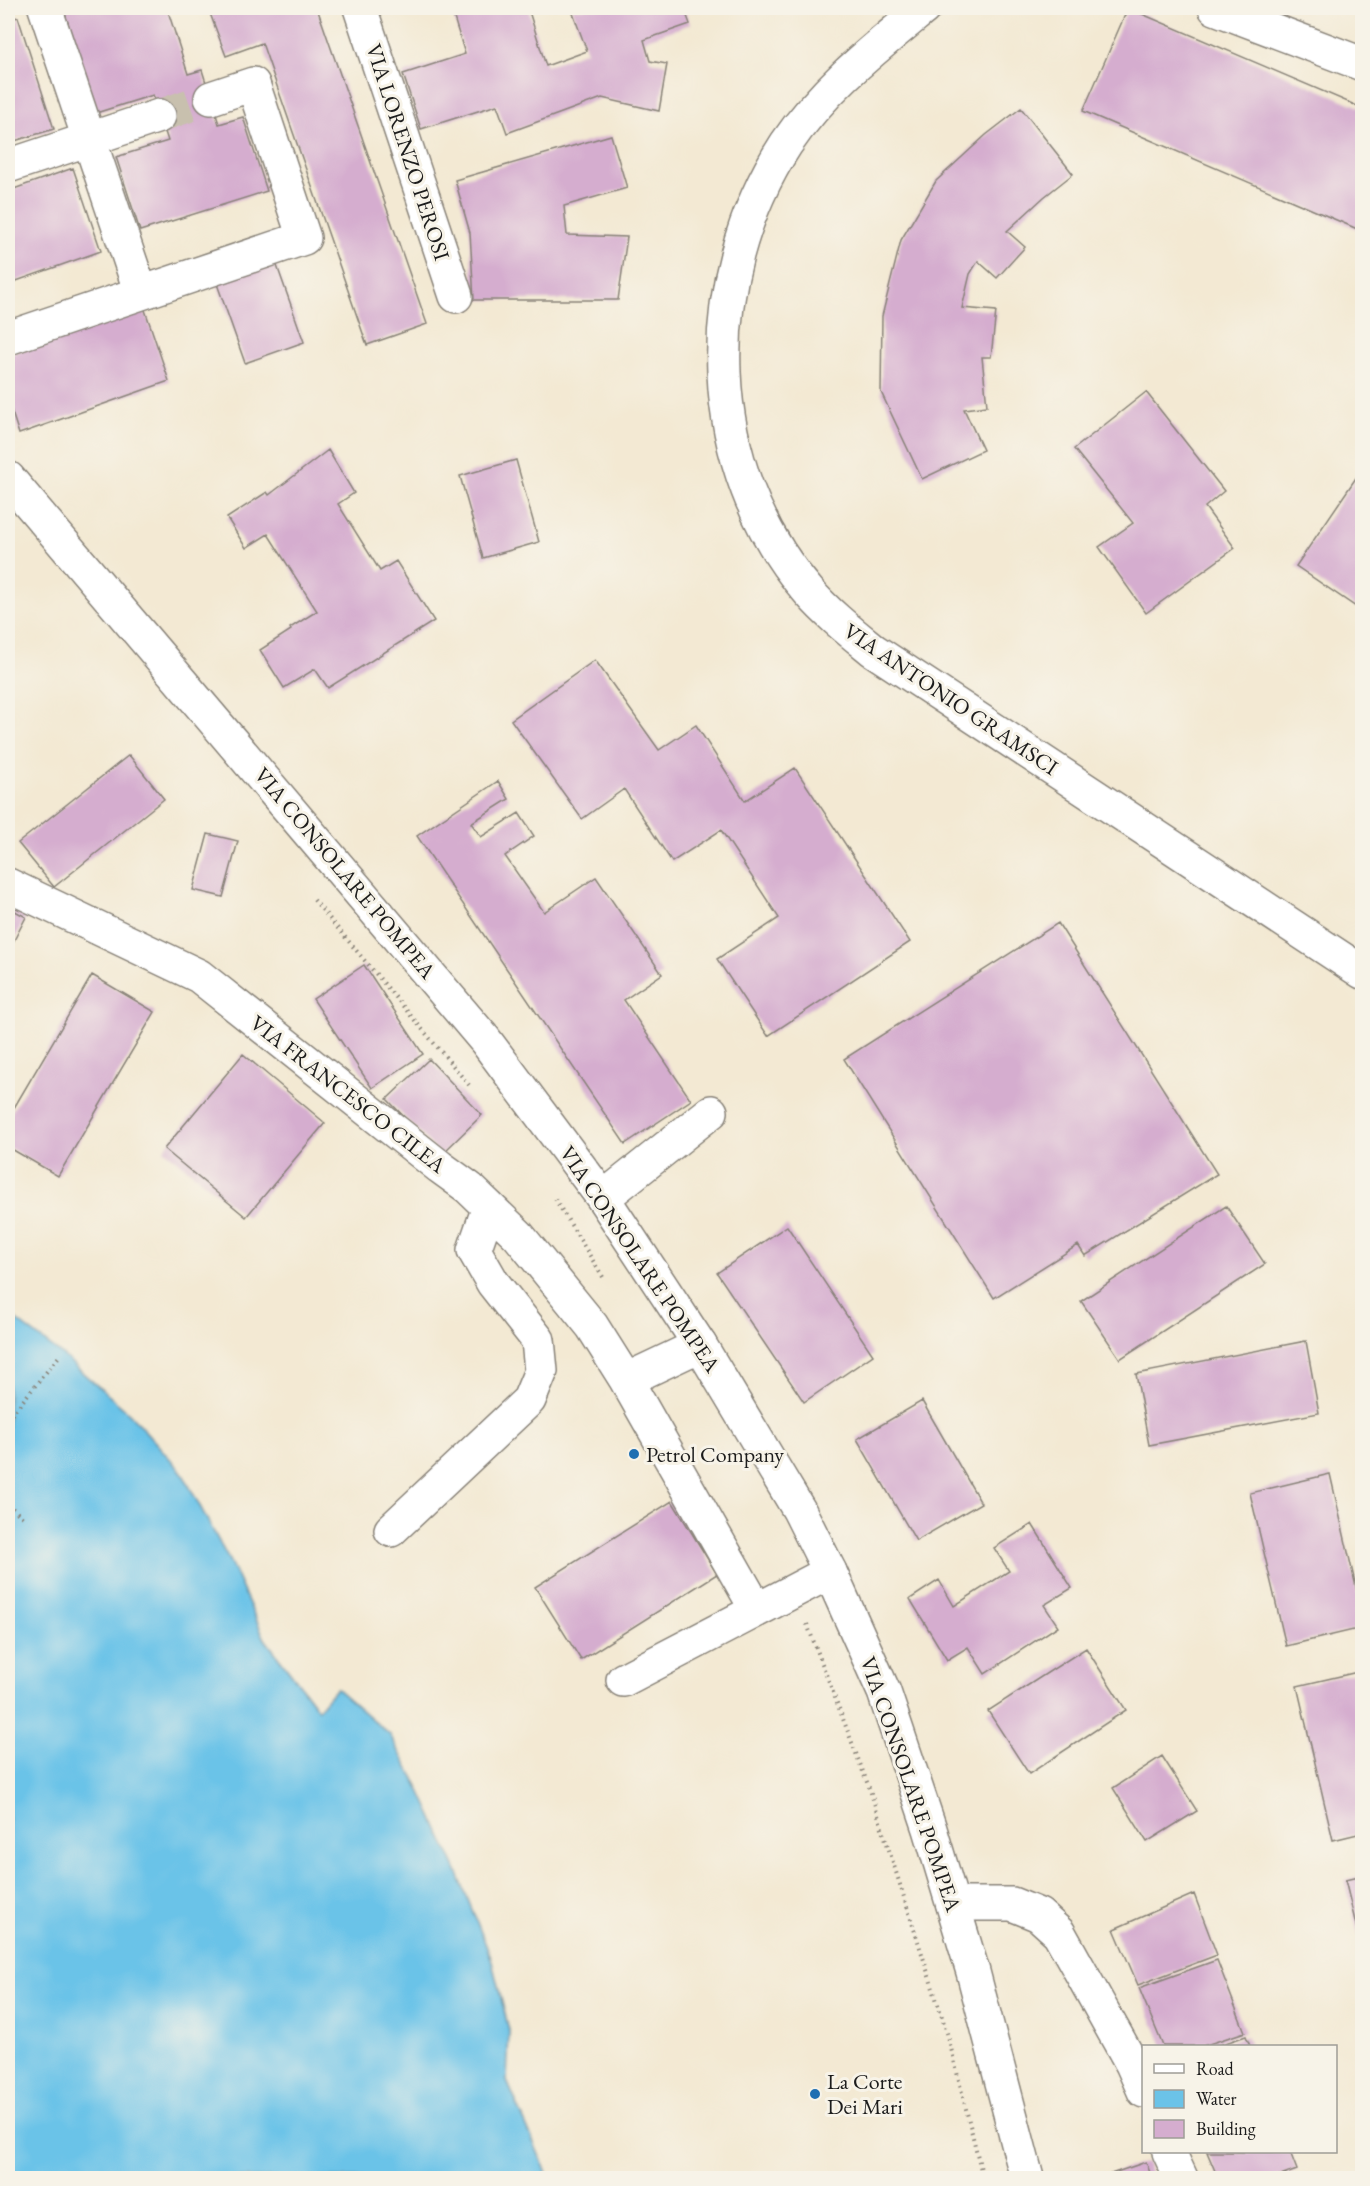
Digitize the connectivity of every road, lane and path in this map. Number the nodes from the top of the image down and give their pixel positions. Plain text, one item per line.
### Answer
1 (45, 8) edge
2 (360, 8) edge
3 (924, 8) edge
4 (1215, 8) edge
5 (1362, 64) edge
6 (211, 98) tunnel mouth
7 (159, 116) tunnel mouth
8 (90, 139) junction
9 (8, 166) edge
10 (141, 293) junction
11 (456, 296) dead end
12 (8, 338) edge
13 (8, 478) edge
14 (8, 885) edge
15 (1362, 972) edge
16 (711, 1112) dead end
17 (603, 1198) junction
18 (489, 1207) junction
19 (700, 1345) junction
20 (61, 1354) dead end
21 (626, 1380) junction
22 (8, 1419) edge
23 (8, 1504) edge
24 (24, 1519) dead end
25 (391, 1530) dead end
26 (830, 1572) junction
27 (757, 1610) junction
28 (623, 1680) dead end
29 (953, 1904) junction
30 (1142, 2089) edge
31 (1170, 2153) edge
32 (1027, 2178) edge
33 (1181, 2178) edge

1 - 8 street
2 - 11 street, VIA LORENZO PEROSI
3 - 15 street, VIA ANTONIO GRAMSCI
4 - 5 street
6 - 10 street
7 - 8 street
8 - 9 street
8 - 10 street
10 - 12 street
13 - 17 street, VIA CONSOLARE POMPEA
14 - 18 street, VIA FRANCESCO CILEA
16 - 17 street
17 - 19 street, VIA CONSOLARE POMPEA
18 - 21 street, VIA FRANCESCO CILEA
18 - 25 street
19 - 21 street
19 - 26 street, VIA CONSOLARE POMPEA
20 - 22 path
21 - 27 street, VIA FRANCESCO CILEA
23 - 24 path
26 - 27 street
26 - 29 street, VIA CONSOLARE POMPEA
27 - 28 street
29 - 30 street
29 - 32 street, VIA CONSOLARE POMPEA
31 - 33 street

